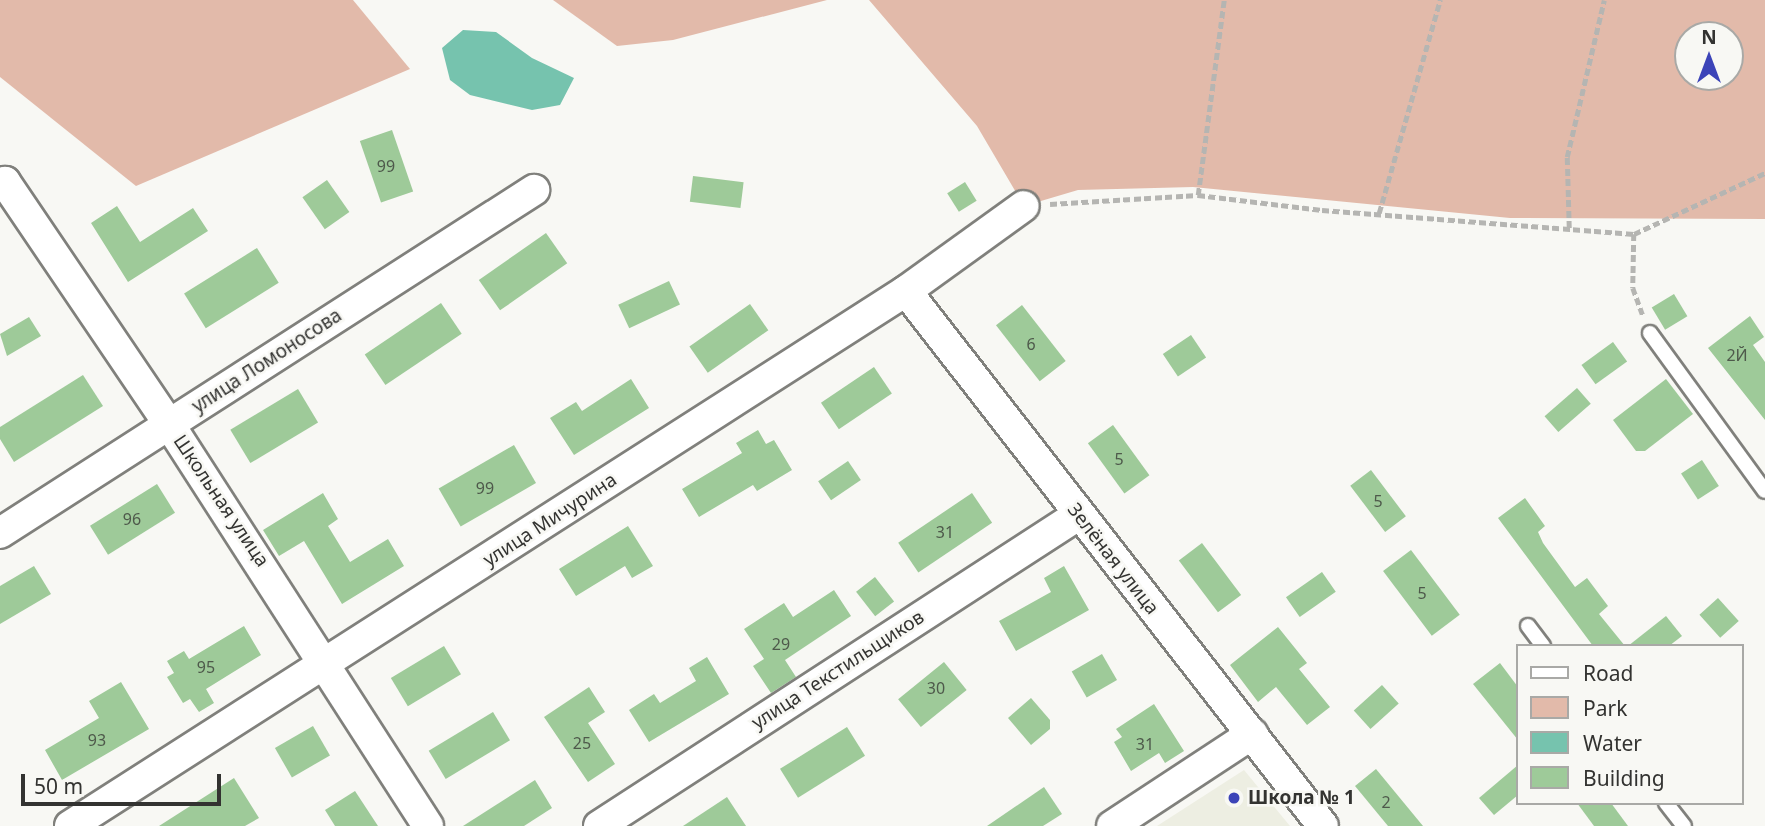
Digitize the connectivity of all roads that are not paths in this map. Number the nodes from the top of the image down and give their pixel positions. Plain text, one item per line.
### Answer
1 (2, 182) edge
2 (534, 190) dead end
3 (1024, 206) road end
4 (906, 291) junction
5 (1650, 333) road end
6 (169, 424) junction
7 (1765, 491) edge
8 (1078, 515) junction
9 (0, 533) edge
10 (1528, 626) dead end
11 (1542, 644) edge
12 (327, 662) junction
13 (1252, 734) junction
14 (1668, 805) edge
15 (70, 826) edge
16 (428, 826) edge
17 (599, 826) edge
18 (1112, 826) edge
19 (1323, 826) edge
20 (1684, 826) edge

1 - 6 street, Школьная улица
2 - 6 street, улица Ломоносова
3 - 4 street, улица Мичурина
4 - 8 street, Зелёная улица
4 - 12 street, улица Мичурина
5 - 7 lane
6 - 9 street, улица Ломоносова
6 - 12 street, Школьная улица
8 - 13 street, Зелёная улица
8 - 17 street, улица Текстильщиков
10 - 11 lane
12 - 15 street, улица Мичурина
12 - 16 street, Школьная улица
13 - 18 street
13 - 19 street, Зелёная улица
14 - 20 lane

